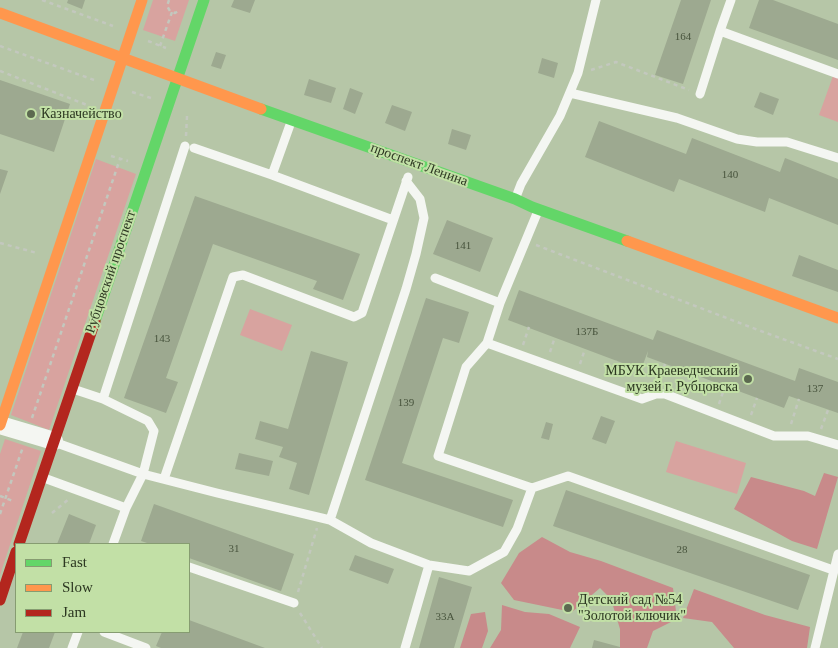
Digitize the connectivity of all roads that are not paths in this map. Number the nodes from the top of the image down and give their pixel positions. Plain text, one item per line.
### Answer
1 (142, 0) edge
2 (204, 0) edge
3 (596, 0) edge
4 (731, 0) edge
5 (0, 14) edge
6 (720, 31) junction
7 (121, 58) junction
8 (838, 74) edge
9 (178, 79) junction
10 (570, 93) junction
11 (700, 94) road end
12 (291, 120) junction
13 (185, 146) dead end
14 (194, 148) dead end
15 (838, 158) edge
16 (413, 163) junction
17 (272, 175) junction
18 (406, 181) junction
19 (515, 199) junction
20 (539, 209) junction
21 (393, 220) junction
22 (435, 278) dead end
23 (500, 303) junction
24 (838, 318) edge
25 (487, 344) junction
26 (72, 388) junction
27 (103, 399) junction
28 (0, 425) edge
29 (54, 442) junction
30 (838, 445) edge
31 (143, 474) junction
32 (42, 477) junction
33 (164, 479) junction
34 (532, 488) junction
35 (126, 508) junction
36 (330, 520) junction
37 (19, 543) edge
38 (116, 543) edge
39 (838, 554) edge
40 (15, 555) edge
41 (429, 565) junction
42 (190, 567) edge
43 (833, 570) junction
44 (0, 600) edge
45 (294, 604) road end
46 (78, 633) edge
47 (107, 633) edge
48 (72, 648) edge
49 (146, 648) edge
50 (405, 648) edge
51 (815, 648) edge

1 - 7 street
2 - 9 street, Рубцовский проспект
3 - 10 lane
4 - 6 lane
5 - 7 street, проспект Ленина
6 - 8 lane
6 - 11 lane
7 - 9 street, проспект Ленина
7 - 28 street
9 - 12 street, проспект Ленина
9 - 26 street, Рубцовский проспект
10 - 15 lane
10 - 19 lane
12 - 16 street, проспект Ленина
12 - 17 lane
13 - 27 lane
14 - 17 lane
16 - 18 lane
16 - 19 street, проспект Ленина
17 - 21 lane
18 - 21 lane
18 - 36 lane
19 - 20 street, проспект Ленина
20 - 23 lane
20 - 24 street, проспект Ленина
21 - 33 lane
22 - 23 lane
23 - 25 lane
25 - 30 lane
25 - 34 lane
26 - 27 lane
26 - 29 street, Рубцовский проспект
27 - 31 lane
28 - 29 street
29 - 31 lane
29 - 32 street, Рубцовский проспект
31 - 33 lane
31 - 35 lane
32 - 35 lane
32 - 37 street, Рубцовский проспект
33 - 36 lane
34 - 41 lane
34 - 43 lane
35 - 38 lane
36 - 41 lane
39 - 43 lane
40 - 44 street
41 - 50 lane
42 - 45 lane
43 - 51 lane
46 - 48 lane
47 - 49 lane

